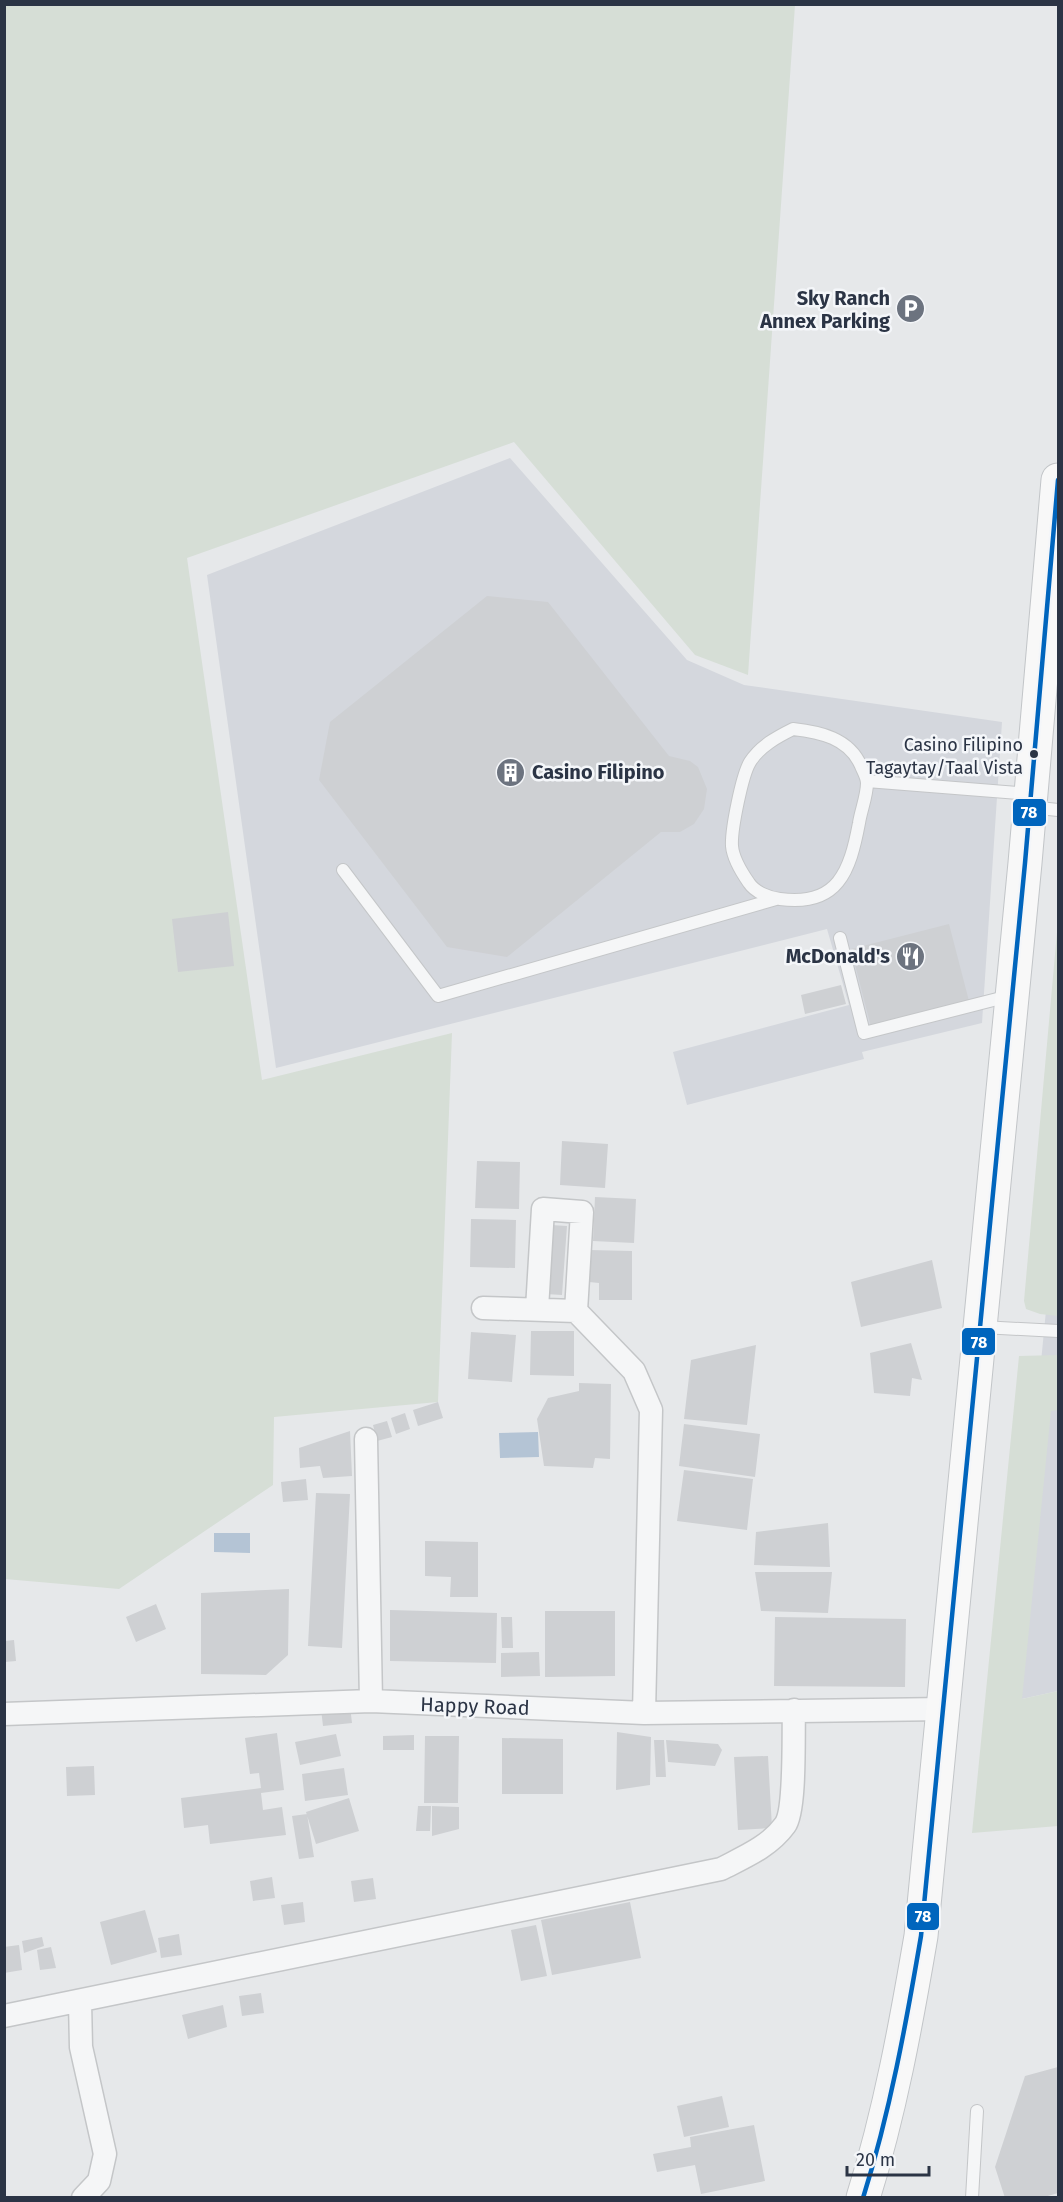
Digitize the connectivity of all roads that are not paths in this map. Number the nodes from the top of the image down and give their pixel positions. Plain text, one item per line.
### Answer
1 (1059, 480) edge
2 (1056, 532) edge
3 (867, 781) junction
4 (1040, 804) edge
5 (343, 870) dead end
6 (776, 899) junction
7 (840, 938) dead end
8 (1012, 995) junction
9 (483, 1308) dead end
10 (537, 1309) junction
11 (576, 1311) junction
12 (979, 1327) junction
13 (1059, 1331) edge
14 (366, 1439) dead end
15 (371, 1701) junction
16 (945, 1709) junction
17 (794, 1710) junction
18 (644, 1713) junction
19 (4, 1714) edge
20 (80, 2001) junction
21 (4, 2016) edge
22 (978, 2111) dead end
23 (83, 2198) edge
24 (863, 2198) edge
25 (972, 2198) edge

1 - 2 main road
2 - 4 main road
3 - 4 lane
3 - 6 lane
3 - 6 lane
4 - 8 main road
5 - 6 lane
7 - 8 lane
8 - 12 main road
9 - 10 street
10 - 11 street
10 - 11 street
11 - 18 street
12 - 13 lane
12 - 16 main road
14 - 15 street
15 - 18 street, Happy Road
15 - 19 street, Happy Road
16 - 17 street, Happy Road
16 - 24 main road
17 - 18 street, Happy Road
17 - 20 street
20 - 21 street
20 - 23 street
22 - 25 lane

